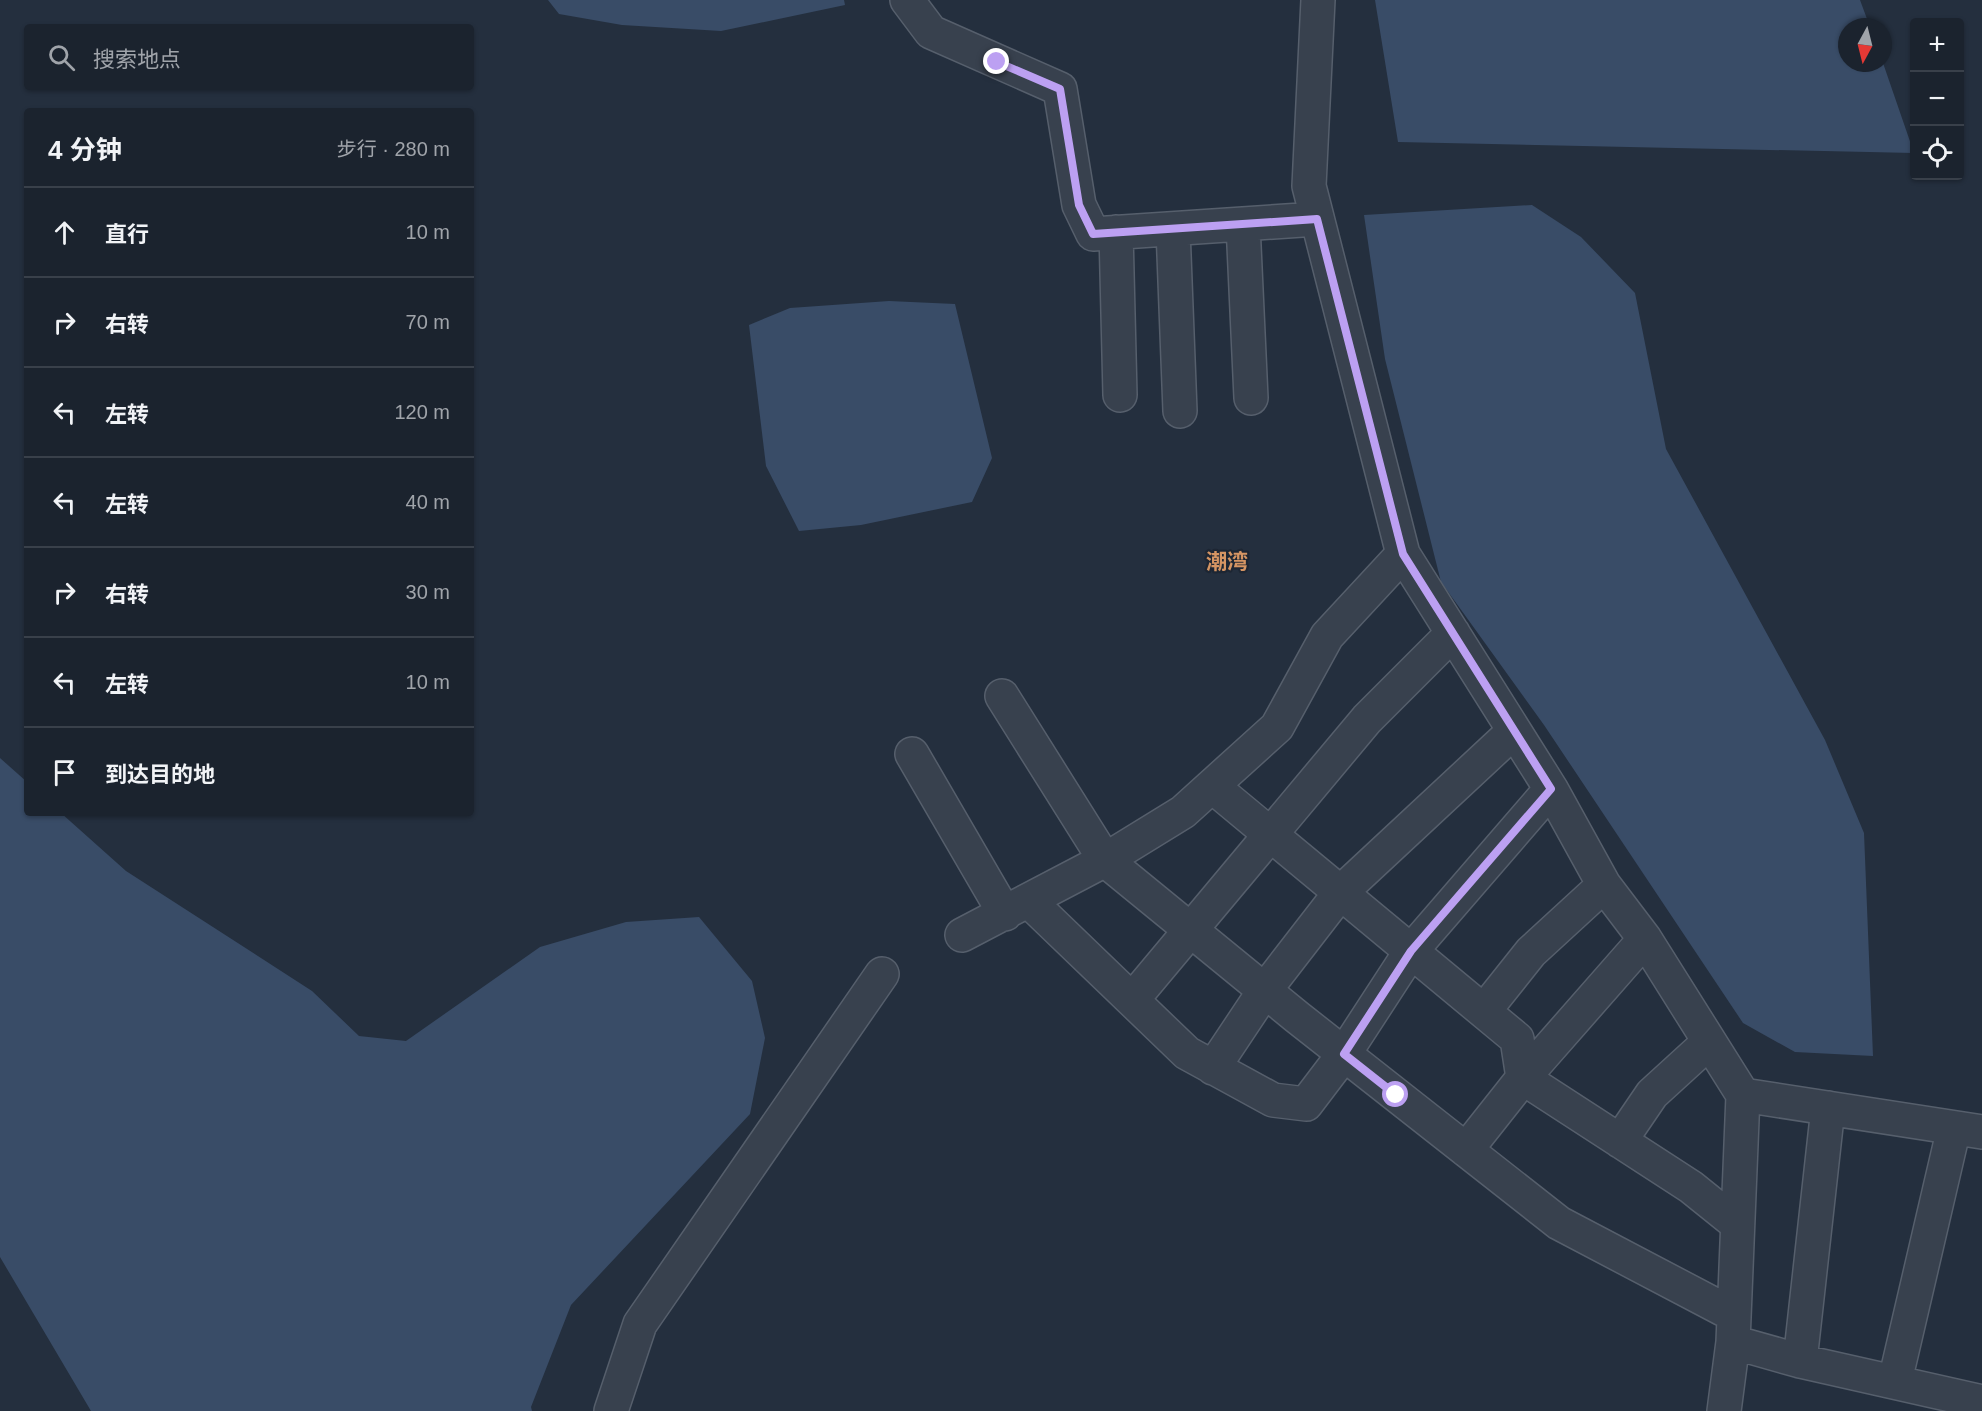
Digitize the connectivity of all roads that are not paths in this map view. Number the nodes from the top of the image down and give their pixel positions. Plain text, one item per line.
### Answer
1 (908, 0) edge
2 (1318, 0) edge
3 (1317, 219) junction
4 (1243, 224) junction
5 (1173, 229) junction
6 (1116, 232) junction
7 (1120, 395) dead end
8 (1251, 398) dead end
9 (1180, 411) dead end
10 (1403, 554) junction
11 (1453, 633) junction
12 (1002, 696) dead end
13 (1514, 730) junction
14 (912, 754) dead end
15 (1212, 786) junction
16 (1551, 789) junction
17 (1270, 834) junction
18 (1105, 860) junction
19 (1604, 885) junction
20 (1340, 893) junction
21 (1018, 908) junction
22 (1189, 929) junction
23 (962, 935) dead end
24 (1645, 939) junction
25 (1411, 951) junction
26 (882, 974) dead end
27 (1264, 990) junction
28 (1132, 1000) junction
29 (1484, 1011) junction
30 (1709, 1042) junction
31 (1344, 1054) junction
32 (1213, 1068) junction
33 (1523, 1078) junction
34 (1743, 1095) junction
35 (1828, 1108) junction
36 (1968, 1130) edge
37 (1620, 1141) junction
38 (1466, 1150) junction
39 (1737, 1224) junction
40 (1733, 1328) junction
41 (1800, 1361) junction
42 (1895, 1381) junction
43 (1982, 1402) edge
44 (611, 1411) edge
45 (1724, 1411) edge

1 - 6 street
2 - 3 street
3 - 4 street
3 - 10 street
4 - 5 street
4 - 8 street
5 - 6 street
5 - 9 street
6 - 7 street
10 - 11 street
10 - 15 street
11 - 13 street
11 - 17 street
12 - 18 street
13 - 16 street
13 - 20 street
14 - 21 street
15 - 17 street
15 - 18 street
16 - 19 street
16 - 25 street
17 - 20 street
17 - 22 street
18 - 21 street
18 - 22 street
19 - 24 street
19 - 29 street
20 - 25 street
20 - 27 street
21 - 23 street
21 - 28 street
22 - 27 street
22 - 28 street
24 - 30 street
24 - 33 street
25 - 29 street
25 - 31 street
26 - 44 street
27 - 31 street
27 - 32 street
28 - 32 street
29 - 33 street
30 - 34 street
30 - 37 street
31 - 32 street
31 - 38 street
33 - 37 street
33 - 38 street
34 - 35 street
34 - 39 street
35 - 36 street
35 - 41 street
36 - 42 street
37 - 39 street
38 - 40 street
39 - 40 street
40 - 41 street
40 - 45 street
41 - 42 street
42 - 43 street

